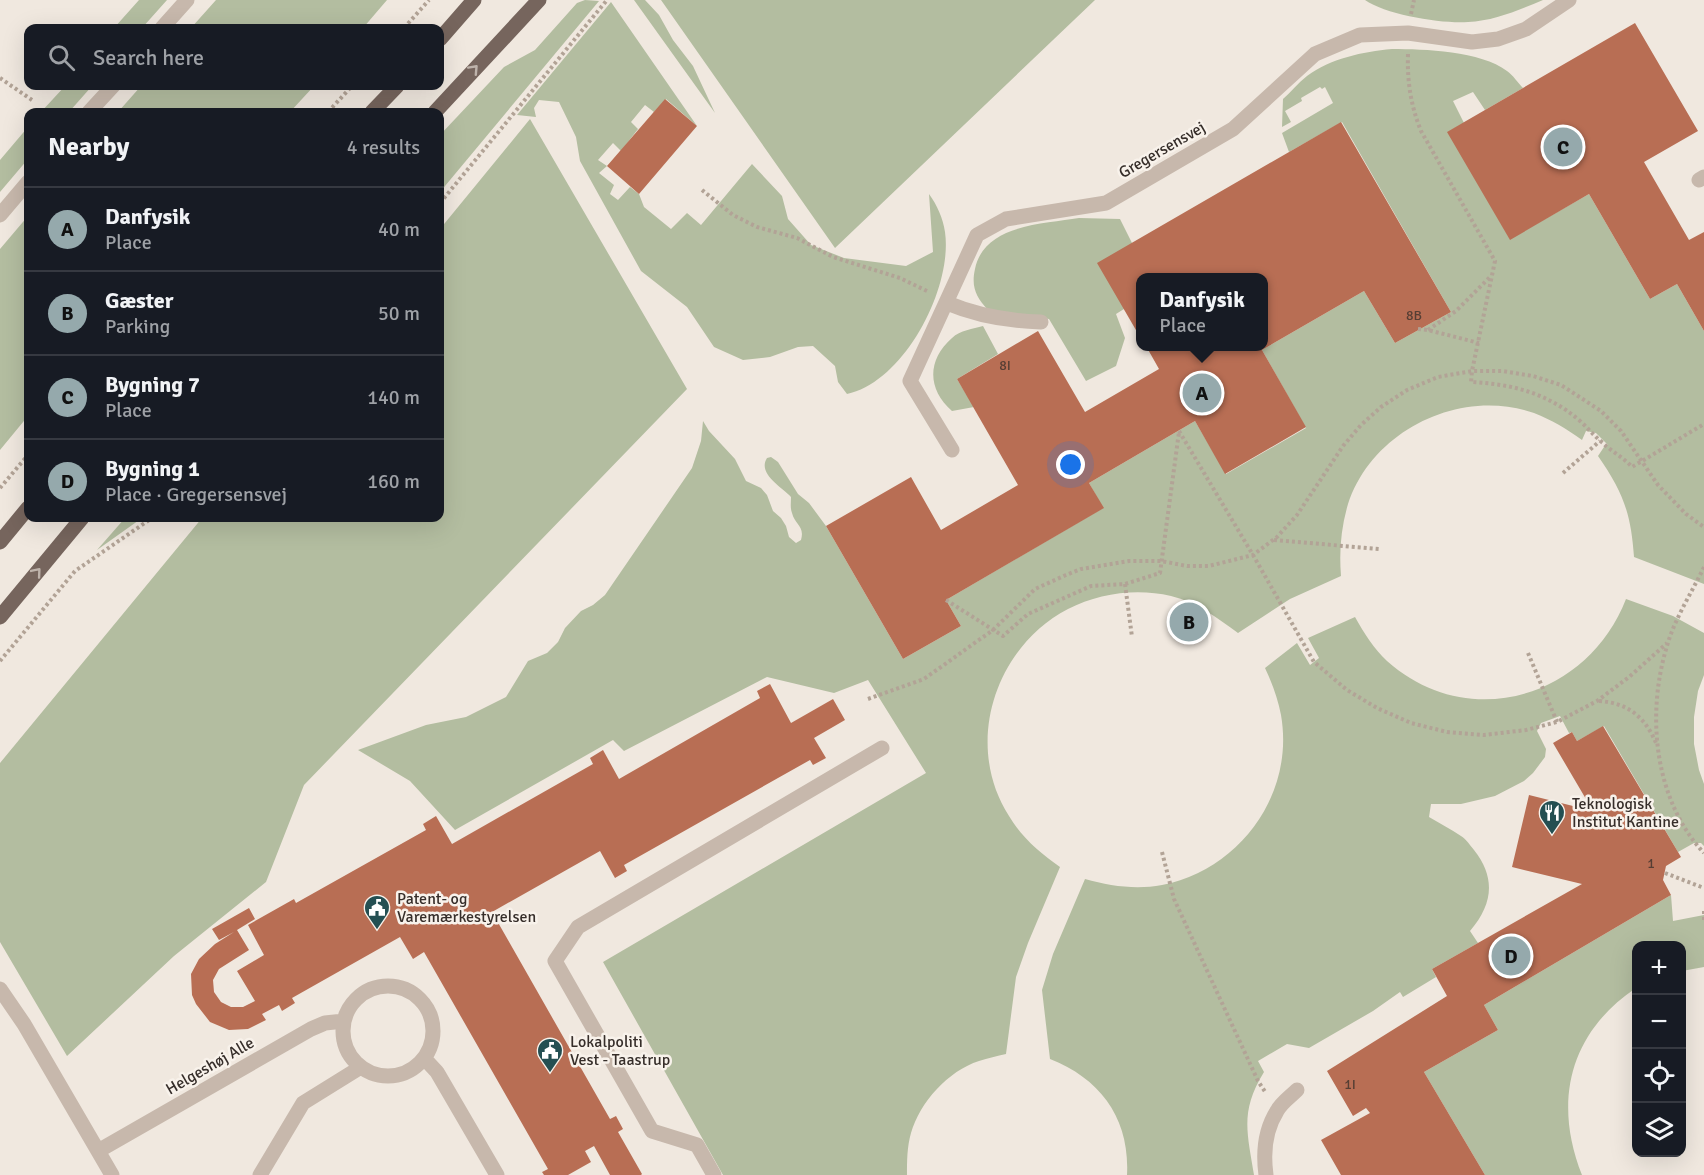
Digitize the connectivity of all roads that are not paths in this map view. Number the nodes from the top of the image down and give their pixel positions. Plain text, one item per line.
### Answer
1 (187, 0) edge
2 (474, 0) edge
3 (539, 0) edge
4 (1569, 0) edge
5 (166, 24) edge
6 (444, 34) edge
7 (108, 90) edge
8 (393, 90) edge
9 (93, 108) edge
10 (376, 108) edge
11 (439, 108) edge
12 (24, 187) edge
13 (0, 215) edge
14 (947, 303) junction
15 (1041, 322) dead end
16 (952, 450) dead end
17 (24, 513) edge
18 (79, 522) edge
19 (0, 542) edge
20 (0, 617) edge
21 (882, 748) dead end
22 (0, 989) edge
23 (344, 1021) junction
24 (424, 1058) junction
25 (361, 1067) junction
26 (1297, 1090) dead end
27 (98, 1151) junction
28 (112, 1175) edge
29 (260, 1175) edge
30 (497, 1175) edge
31 (714, 1175) edge
32 (1266, 1175) edge

1 - 5 street
2 - 6 main road
11 -> 3 main road
4 - 14 street, Gregersensvej
7 - 9 street
8 - 10 main road
12 - 13 street
14 - 15 street
14 - 16 street, Gregersensvej
17 - 19 main road
20 -> 18 main road
21 - 31 street
22 - 27 street
23 - 24 street
23 - 25 street
23 - 27 street, Helgeshøj Alle
24 - 25 street
24 - 30 street
25 - 29 street
26 - 32 street
27 - 28 street

